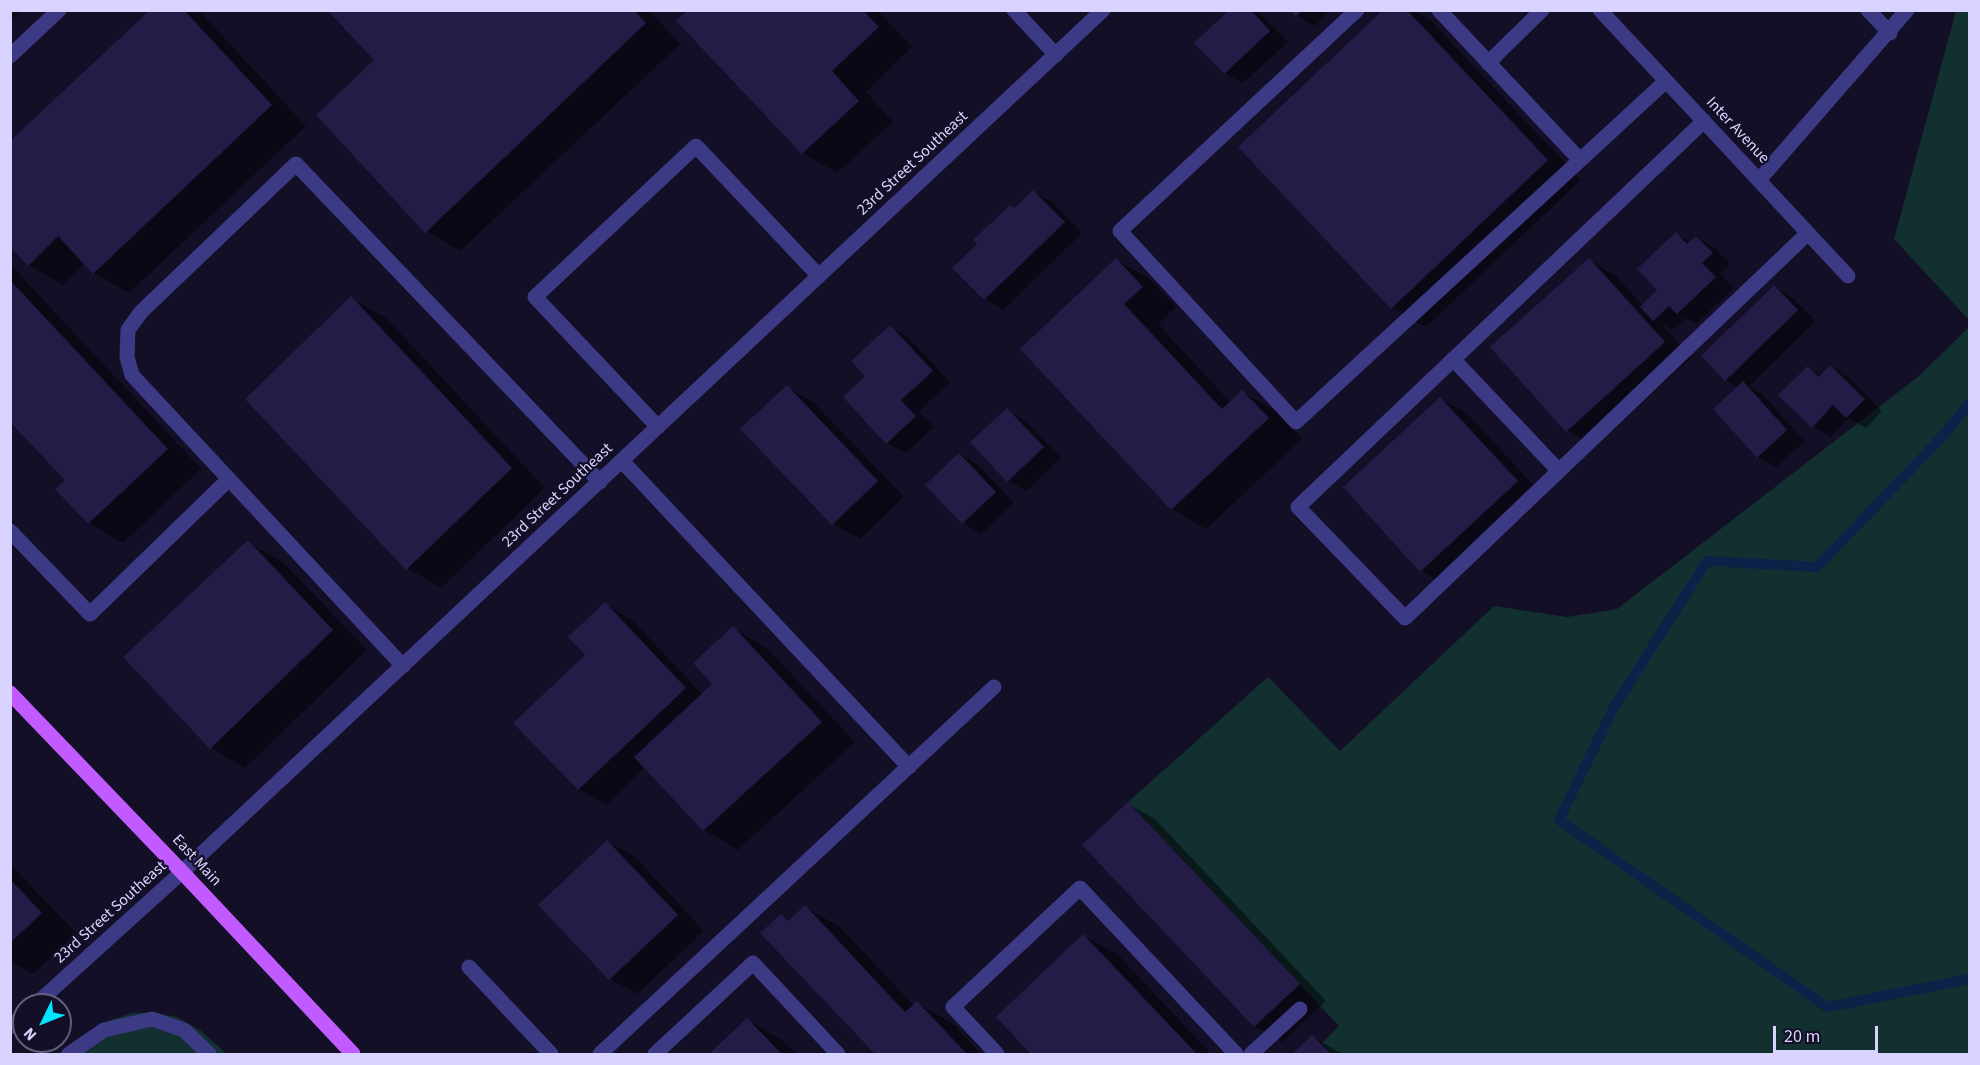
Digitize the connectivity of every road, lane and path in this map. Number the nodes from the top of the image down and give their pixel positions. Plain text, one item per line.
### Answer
1 (59, 10) edge
2 (1014, 10) edge
3 (1103, 10) edge
4 (1358, 10) edge
5 (1439, 10) edge
6 (1542, 10) edge
7 (1600, 10) edge
8 (1869, 10) edge
9 (1907, 10) edge
10 (1890, 33) junction
11 (1056, 55) junction
12 (10, 56) edge
13 (1488, 63) junction
14 (1666, 81) junction
15 (1704, 121) junction
16 (1580, 160) junction
17 (1759, 180) junction
18 (1808, 233) junction
19 (819, 276) junction
20 (1848, 276) dead end
21 (1453, 359) junction
22 (658, 427) junction
23 (622, 461) junction
24 (1559, 471) junction
25 (229, 479) junction
26 (600, 482) junction
27 (10, 531) edge
28 (403, 666) junction
29 (994, 687) dead end
30 (10, 693) edge
31 (909, 767) junction
32 (182, 872) junction
33 (469, 967) dead end
34 (48, 993) edge
35 (1300, 1010) dead end
36 (69, 1054) edge
37 (209, 1054) edge
38 (353, 1054) edge
39 (551, 1054) edge
40 (600, 1054) edge
41 (655, 1054) edge
42 (838, 1054) edge
43 (997, 1054) edge
44 (1236, 1054) edge
45 (1251, 1054) edge

1 - 12 street
2 - 11 street
3 - 11 street, 23rd Street Southeast
4 - 16 street
5 - 13 street
6 - 13 street
7 - 14 street, Inter Avenue
8 - 10 street
9 - 10 street
10 - 17 street
11 - 19 street, 23rd Street Southeast
13 - 16 street
14 - 15 street, Inter Avenue
14 - 16 street
15 - 17 street, Inter Avenue
15 - 21 street
17 - 18 street, Inter Avenue
18 - 20 street, Inter Avenue
18 - 24 street
19 - 22 street, 23rd Street Southeast
19 - 22 street
21 - 24 street
21 - 24 street
22 - 23 street, 23rd Street Southeast
23 - 26 street, 23rd Street Southeast
23 - 31 street
25 - 26 street
25 - 27 street
25 - 28 street
26 - 28 street, 23rd Street Southeast
28 - 32 street, 23rd Street Southeast
29 - 31 street
30 - 32 main road, East Main
31 - 40 street
32 - 34 street, 23rd Street Southeast
32 - 38 main road, East Main
33 - 39 street
35 - 45 street
36 - 37 street
41 - 42 street
43 - 44 street

